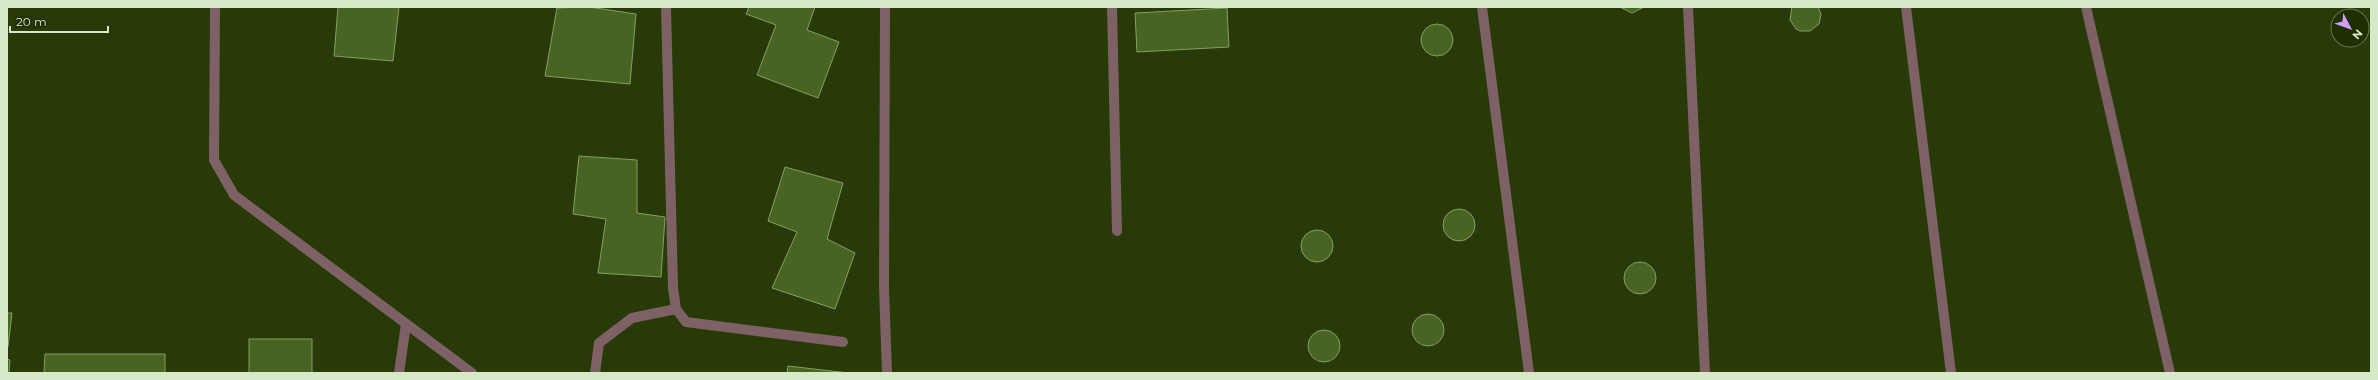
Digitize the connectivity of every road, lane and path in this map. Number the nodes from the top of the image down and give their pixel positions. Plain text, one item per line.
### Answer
1 (215, 7) edge
2 (666, 7) edge
3 (885, 7) edge
4 (1112, 7) edge
5 (1482, 7) edge
6 (1688, 7) edge
7 (1906, 7) edge
8 (2086, 7) edge
9 (1117, 231) dead end
10 (676, 309) junction
11 (406, 324) junction
12 (843, 342) dead end
13 (399, 373) edge
14 (472, 373) edge
15 (595, 373) edge
16 (887, 373) edge
17 (1529, 373) edge
18 (1706, 373) edge
19 (1951, 373) edge
20 (2170, 373) edge

1 - 11 street
2 - 10 street
3 - 16 street
4 - 9 street
5 - 17 street
6 - 18 street
7 - 19 street
8 - 20 street
10 - 12 street
10 - 15 street
11 - 13 street
11 - 14 street

